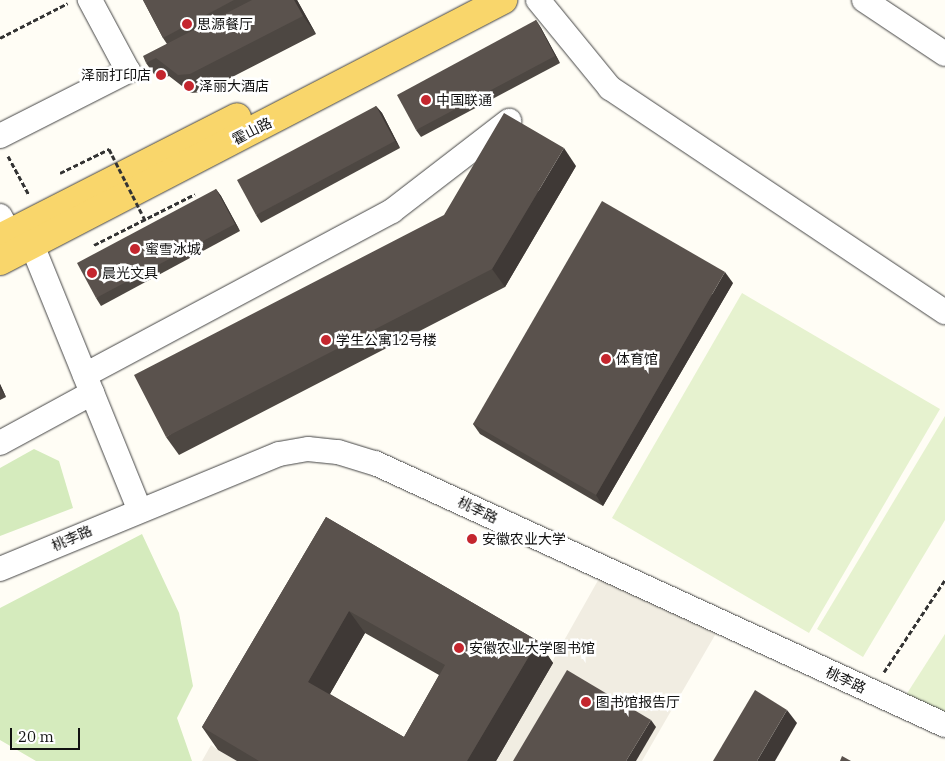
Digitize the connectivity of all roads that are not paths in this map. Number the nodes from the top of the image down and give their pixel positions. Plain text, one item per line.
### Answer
1 (90, 0) edge
2 (465, 0) edge
3 (503, 0) edge
4 (538, 0) edge
5 (864, 0) edge
6 (945, 54) edge
7 (509, 121) edge
8 (2, 142) edge
9 (10, 233) edge
10 (0, 261) edge
11 (945, 312) edge
12 (88, 384) junction
13 (0, 444) edge
14 (139, 508) junction
15 (0, 569) edge
16 (945, 725) edge

1 - 8 street
2 - 9 main road, 霍山路
3 - 9 main road, 霍山路
4 - 11 street
5 - 6 street
7 - 12 street
9 - 10 main road, 霍山路
9 - 12 street
12 - 13 street
12 - 14 street
14 - 15 street, 桃李路
14 - 16 street, 桃李路

